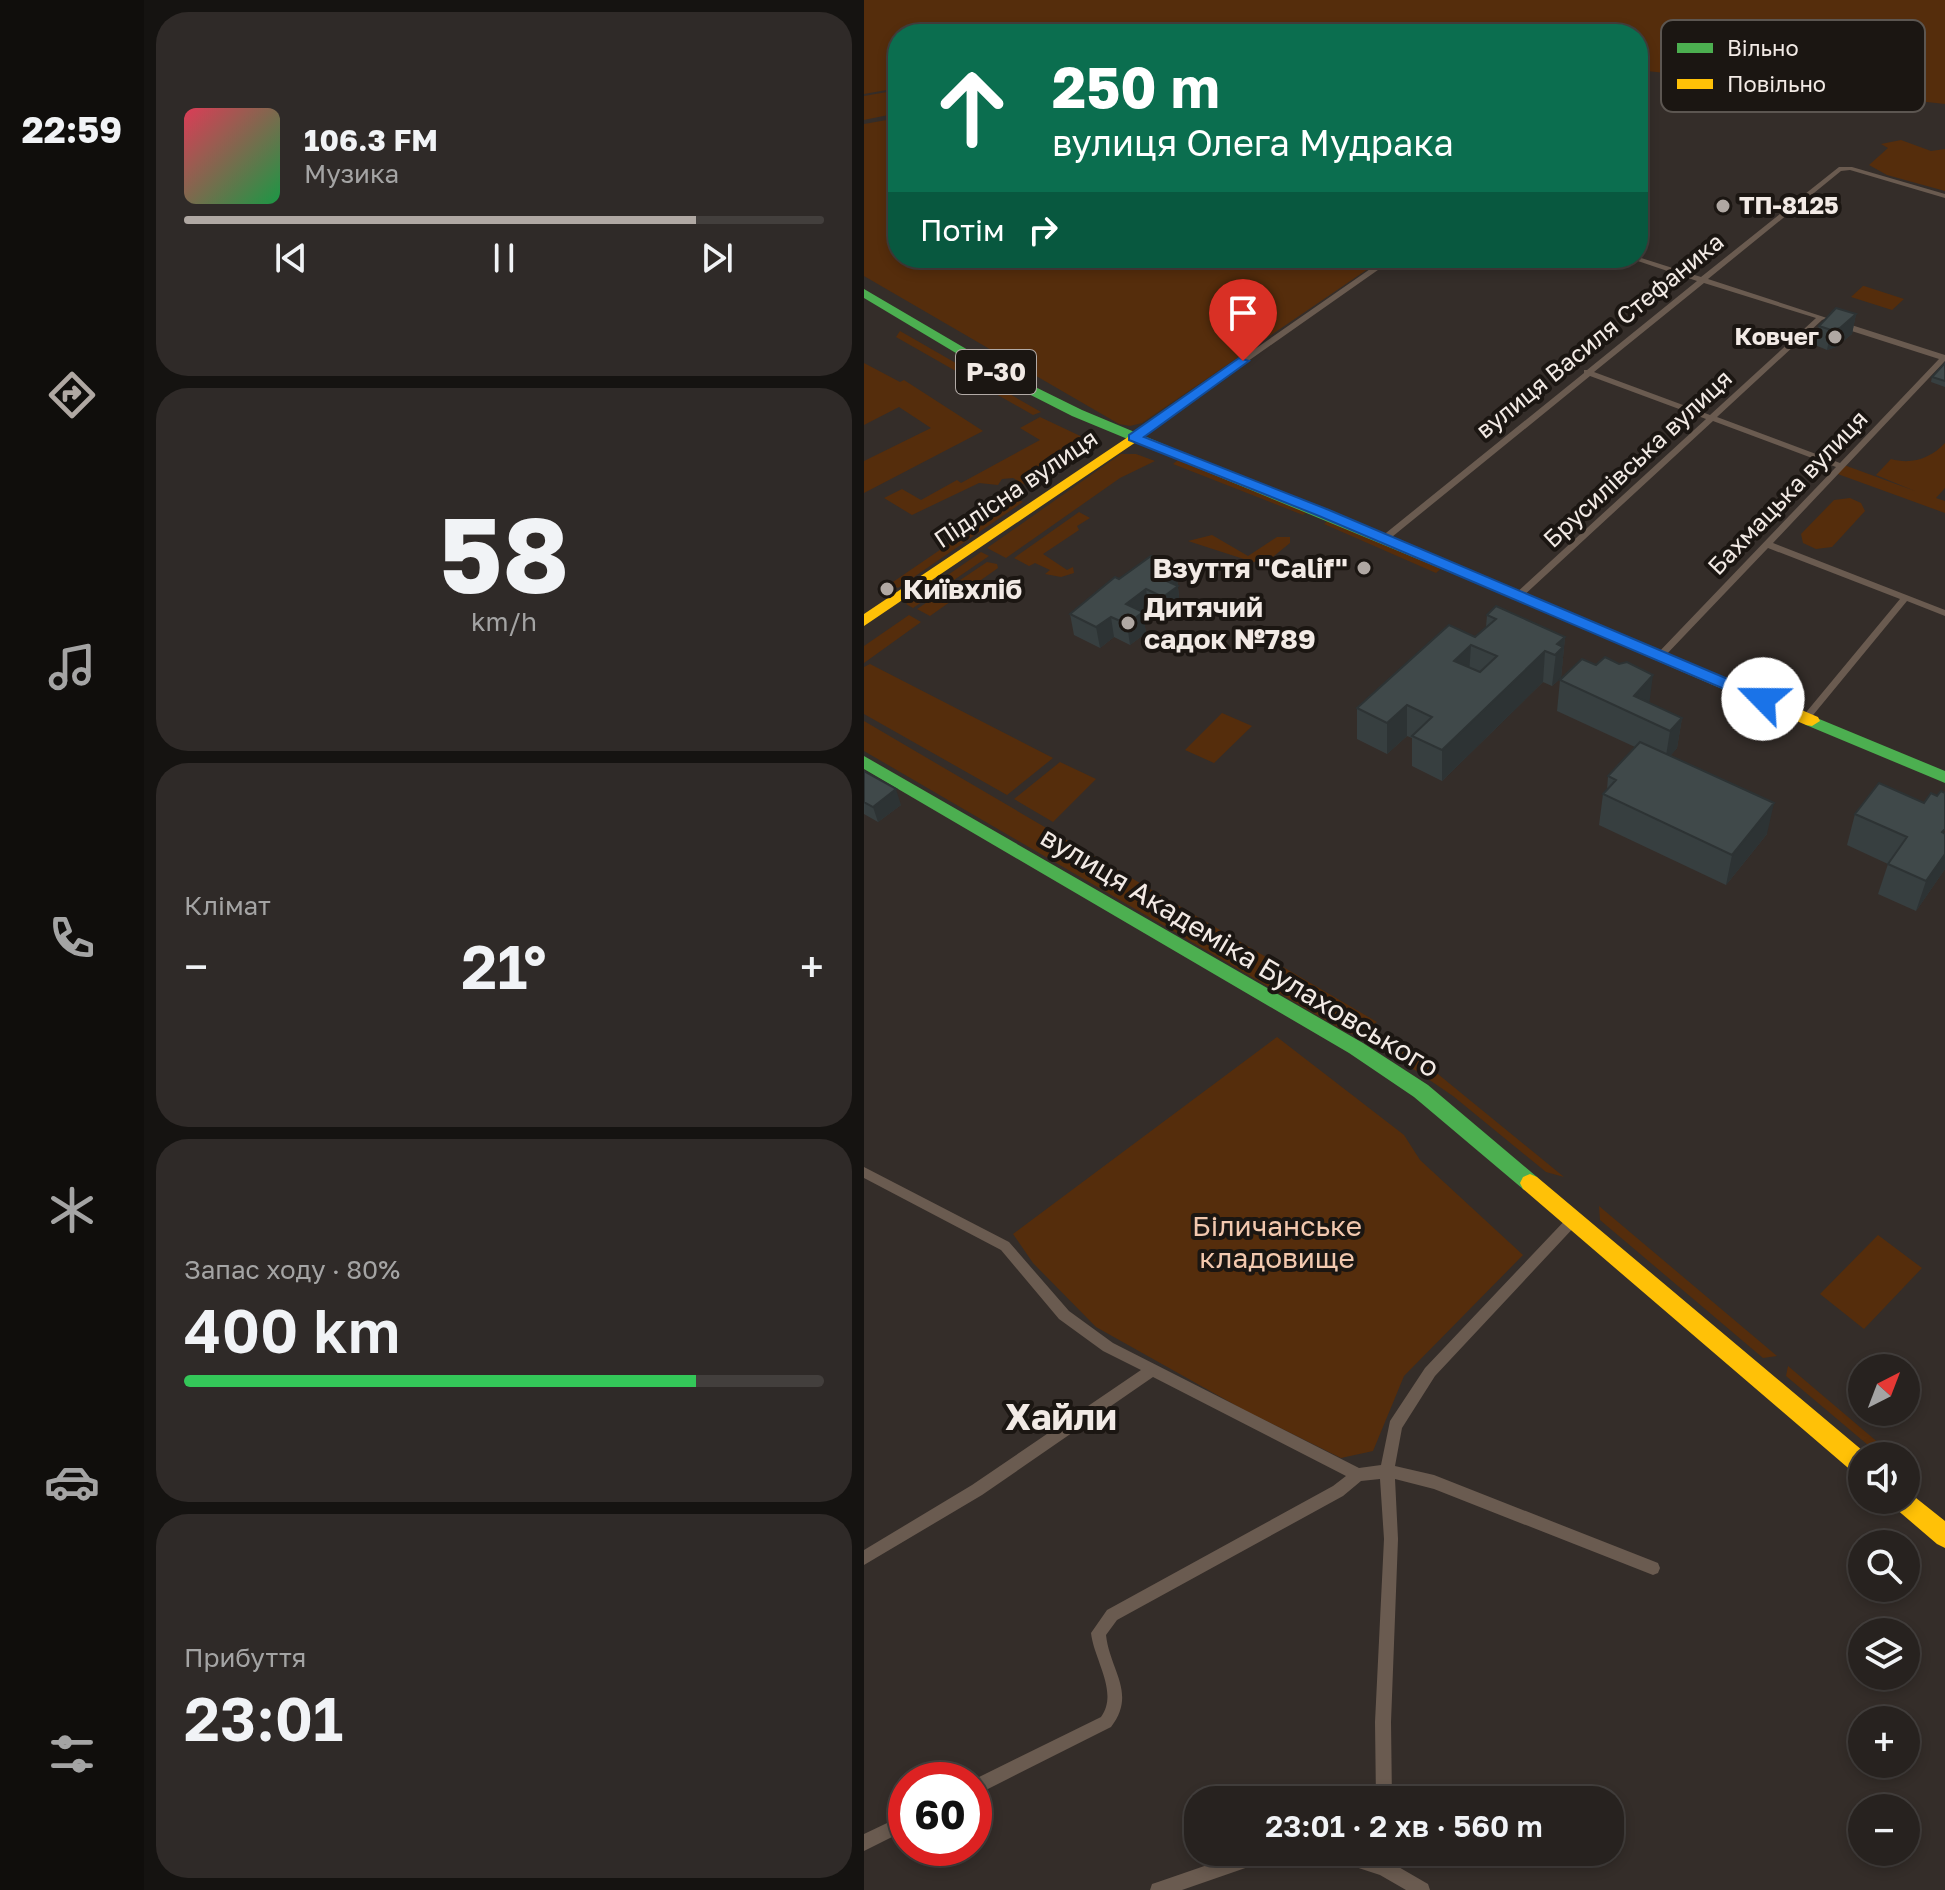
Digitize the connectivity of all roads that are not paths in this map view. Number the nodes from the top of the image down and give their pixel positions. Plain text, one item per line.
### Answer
1 (1945, 196) edge
2 (1648, 263) edge
3 (1377, 268) edge
4 (1699, 280) junction
5 (864, 293) edge
6 (1820, 318) junction
7 (1945, 358) edge
8 (1587, 372) junction
9 (1712, 420) junction
10 (1134, 437) junction
11 (1841, 466) junction
12 (1384, 539) junction
13 (1767, 544) junction
14 (1518, 596) junction
15 (1905, 598) junction
16 (1945, 613) edge
17 (864, 621) edge
18 (1660, 656) junction
19 (1806, 718) junction
20 (864, 762) edge
21 (1945, 777) edge
22 (864, 1172) edge
23 (1574, 1219) junction
24 (1151, 1371) junction
25 (1848, 1453) edge
26 (1387, 1471) junction
27 (1358, 1475) junction
28 (1919, 1514) edge
29 (1945, 1536) edge
30 (864, 1558) edge
31 (1653, 1568) dead end
32 (992, 1779) edge
33 (1384, 1786) edge
34 (888, 1831) edge
35 (864, 1843) edge
36 (1228, 1866) edge
37 (1392, 1866) edge
38 (1158, 1890) edge
39 (1422, 1890) edge

1 - 4 street, вулиця Василя Стефаника
2 - 4 street
3 - 10 street, Підлісна вулиця
4 - 6 street
4 - 8 street, вулиця Василя Стефаника
5 - 10 main road, Р-30
6 - 7 street
6 - 9 street, Брусилівська вулиця
7 - 11 street, Бахмацька вулиця
8 - 9 street
8 - 12 street, вулиця Василя Стефаника
9 - 11 street
9 - 14 street, Брусилівська вулиця
10 - 12 main road, Р-30
10 - 17 main road, Підлісна вулиця
11 - 13 street, Бахмацька вулиця
12 - 14 main road, Р-30
13 - 15 street
13 - 18 street, Бахмацька вулиця
14 - 18 main road, Р-30
15 - 16 street
15 - 19 street
18 - 19 main road, Р-30
19 - 21 main road, Р-30
20 - 23 main road, вулиця Академіка Булаховського
22 - 24 street
23 - 25 main road, вулиця Академіка Булаховського
23 - 26 street
24 - 27 street
24 - 30 street
26 - 27 street
26 - 31 street
26 - 33 street
27 - 32 street
28 - 29 main road
34 - 35 street
36 - 38 street
37 - 39 street

